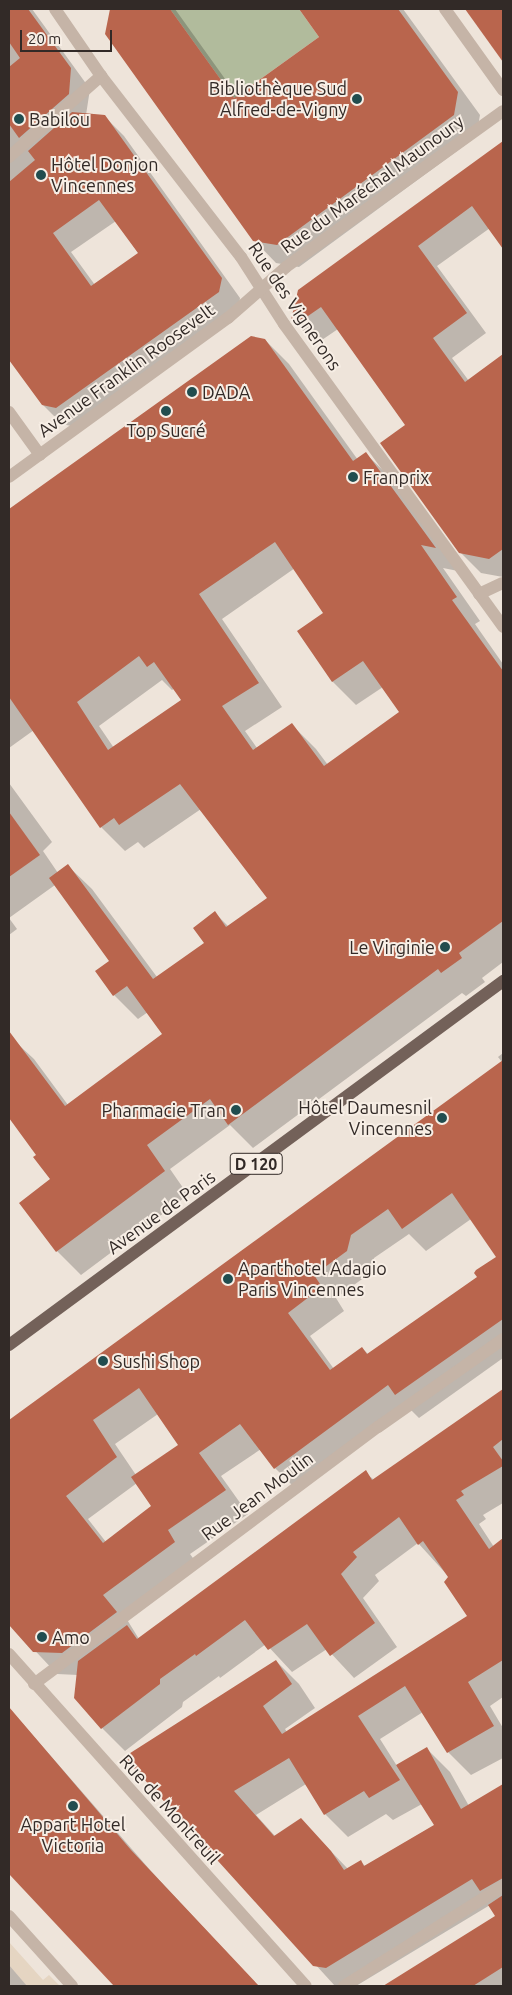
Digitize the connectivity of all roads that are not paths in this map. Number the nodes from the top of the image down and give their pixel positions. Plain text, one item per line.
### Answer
1 (54, 9) edge
2 (445, 9) edge
3 (101, 76) junction
4 (503, 90) edge
5 (503, 112) edge
6 (9, 157) edge
7 (262, 287) junction
8 (9, 412) edge
9 (40, 455) junction
10 (9, 476) edge
11 (503, 583) edge
12 (479, 594) junction
13 (503, 627) edge
14 (503, 981) edge
15 (503, 1340) edge
16 (9, 1346) edge
17 (9, 1654) edge
18 (34, 1684) junction
19 (503, 1886) edge
20 (9, 1916) edge
21 (72, 1986) edge
22 (306, 1986) edge
23 (344, 1986) edge

1 - 3 street, Rue des Vignerons
2 - 4 street
3 - 6 street
3 - 7 street, Rue des Vignerons
5 - 7 street, Rue du Maréchal Maunoury
7 - 9 street, Avenue Franklin Roosevelt
7 - 12 street, Rue des Vignerons
8 - 9 street
9 - 10 street, Avenue Franklin Roosevelt
11 - 12 street
12 - 13 street, Rue des Vignerons
14 - 16 main road, Avenue de Paris / D 120
15 - 18 street, Rue Jean Moulin
17 - 18 street, Rue de Montreuil
18 - 22 street, Rue de Montreuil
19 - 23 street
20 - 21 street

